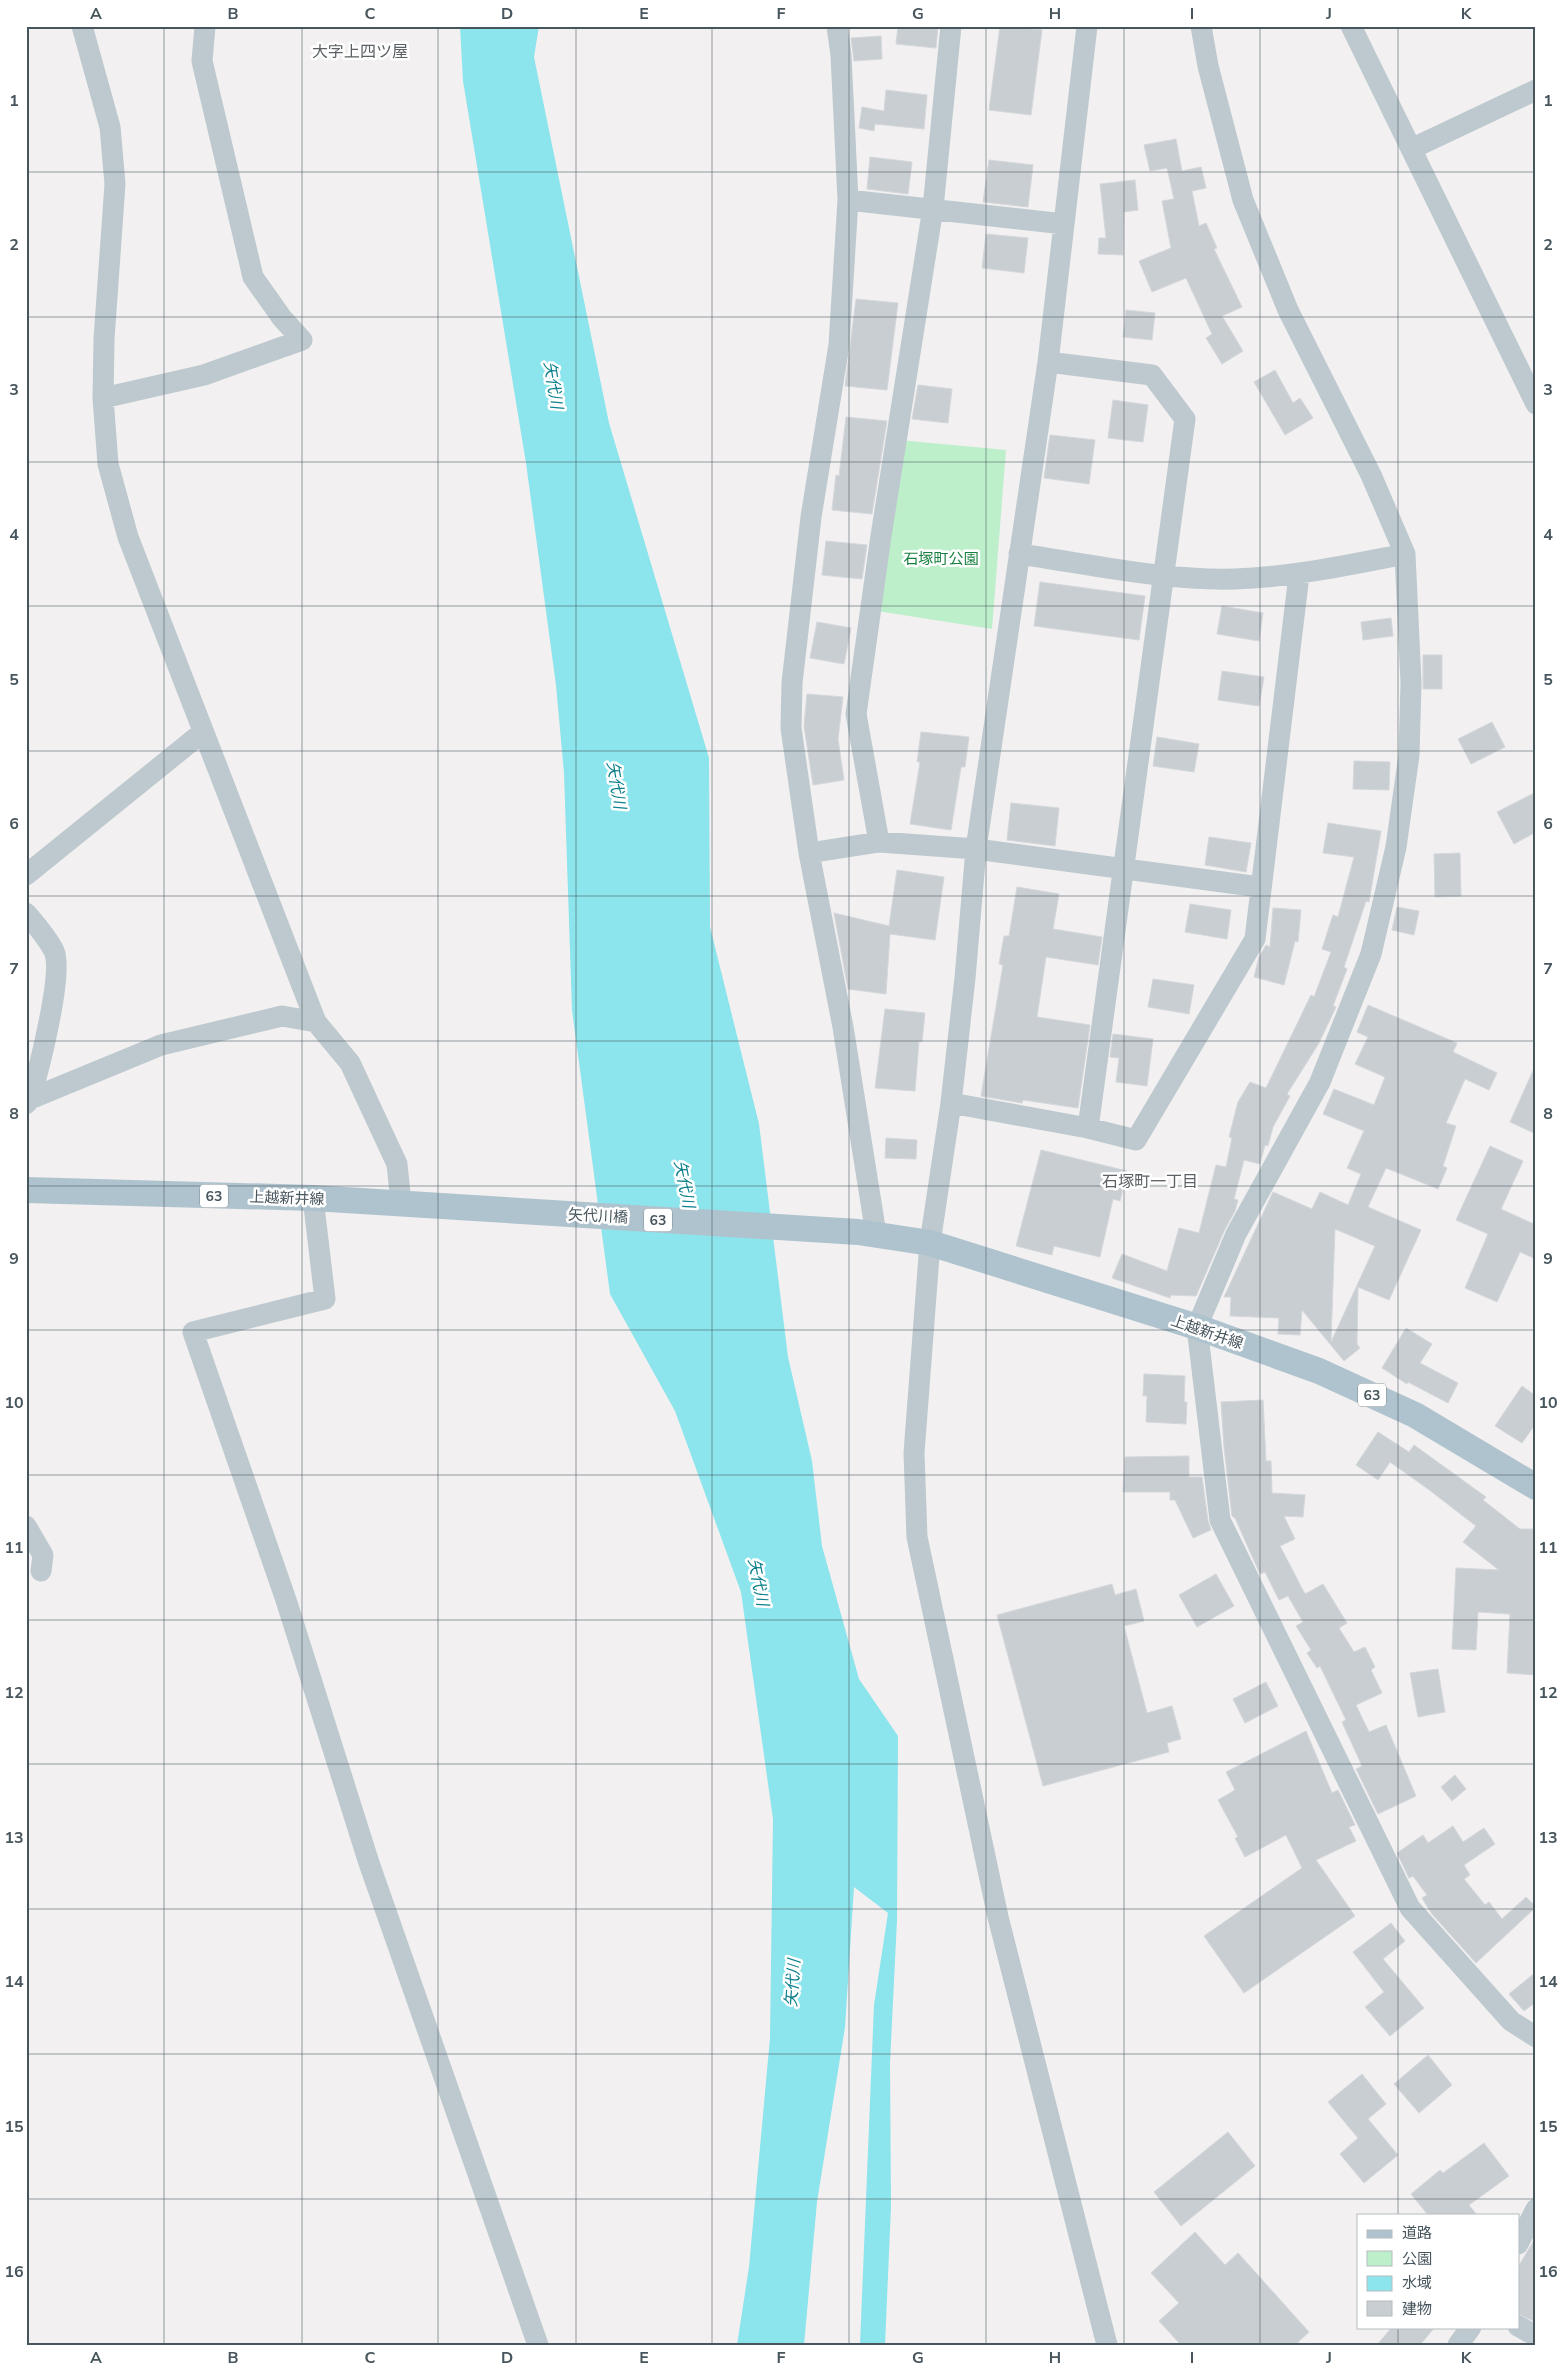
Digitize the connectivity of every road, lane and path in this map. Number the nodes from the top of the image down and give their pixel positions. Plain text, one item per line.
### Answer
1 (82, 26) edge
2 (205, 26) edge
3 (837, 26) edge
4 (951, 26) edge
5 (1087, 26) edge
6 (1201, 26) edge
7 (1351, 26) edge
8 (1536, 90) edge
9 (1411, 148) junction
10 (848, 200) junction
11 (933, 208) junction
12 (1064, 224) junction
13 (1048, 362) junction
14 (103, 398) junction
15 (1536, 404) edge
16 (1019, 554) junction
17 (1405, 554) junction
18 (1164, 575) junction
19 (1299, 575) junction
20 (203, 732) junction
21 (879, 842) junction
22 (976, 848) junction
23 (809, 854) junction
24 (1123, 867) junction
25 (26, 875) edge
26 (1260, 887) junction
27 (26, 913) edge
28 (316, 1022) junction
29 (27, 1100) edge
30 (951, 1102) junction
31 (1088, 1128) junction
32 (26, 1190) edge
33 (313, 1198) junction
34 (401, 1203) junction
35 (458, 1208) joint
36 (867, 1233) junction
37 (930, 1243) junction
38 (1197, 1327) junction
39 (1536, 1487) edge
40 (26, 1526) edge
41 (41, 1571) dead end
42 (1536, 2037) edge
43 (1536, 2209) edge
44 (1520, 2240) edge
45 (1520, 2327) edge
46 (1470, 2328) edge
47 (1536, 2336) edge
48 (538, 2345) edge
49 (1107, 2345) edge
50 (1458, 2345) edge

1 - 14 street
2 - 14 street
3 - 10 street
4 - 11 street
5 - 12 street
6 - 17 street
7 - 9 street
8 - 9 street
9 - 15 street
10 - 11 street
10 - 23 street
11 - 12 street
11 - 21 street
12 - 13 street
13 - 16 street
13 - 18 street
14 - 20 street
16 - 18 street
16 - 22 street
17 - 19 street
17 - 38 street
18 - 19 street
18 - 24 street
19 - 26 street
20 - 25 street
20 - 28 street
21 - 22 street
21 - 23 street
22 - 24 street
22 - 30 street
23 - 36 street
24 - 26 street
24 - 31 street
26 - 31 street
27 - 29 street
28 - 29 street
28 - 34 street
30 - 31 street
30 - 37 street
32 - 33 main road, 上越新井線 / 63
33 - 34 main road, 上越新井線 / 63
33 - 48 street
34 - 35 main road, 上越新井線 / 63
35 - 36 main road, 矢代川橋 / 63
36 - 37 main road, 上越新井線 / 63
37 - 38 main road, 上越新井線 / 63
37 - 49 street
38 - 39 main road, 上越新井線 / 63
38 - 42 street
40 - 41 street
43 - 44 street
45 - 47 street
46 - 50 street

